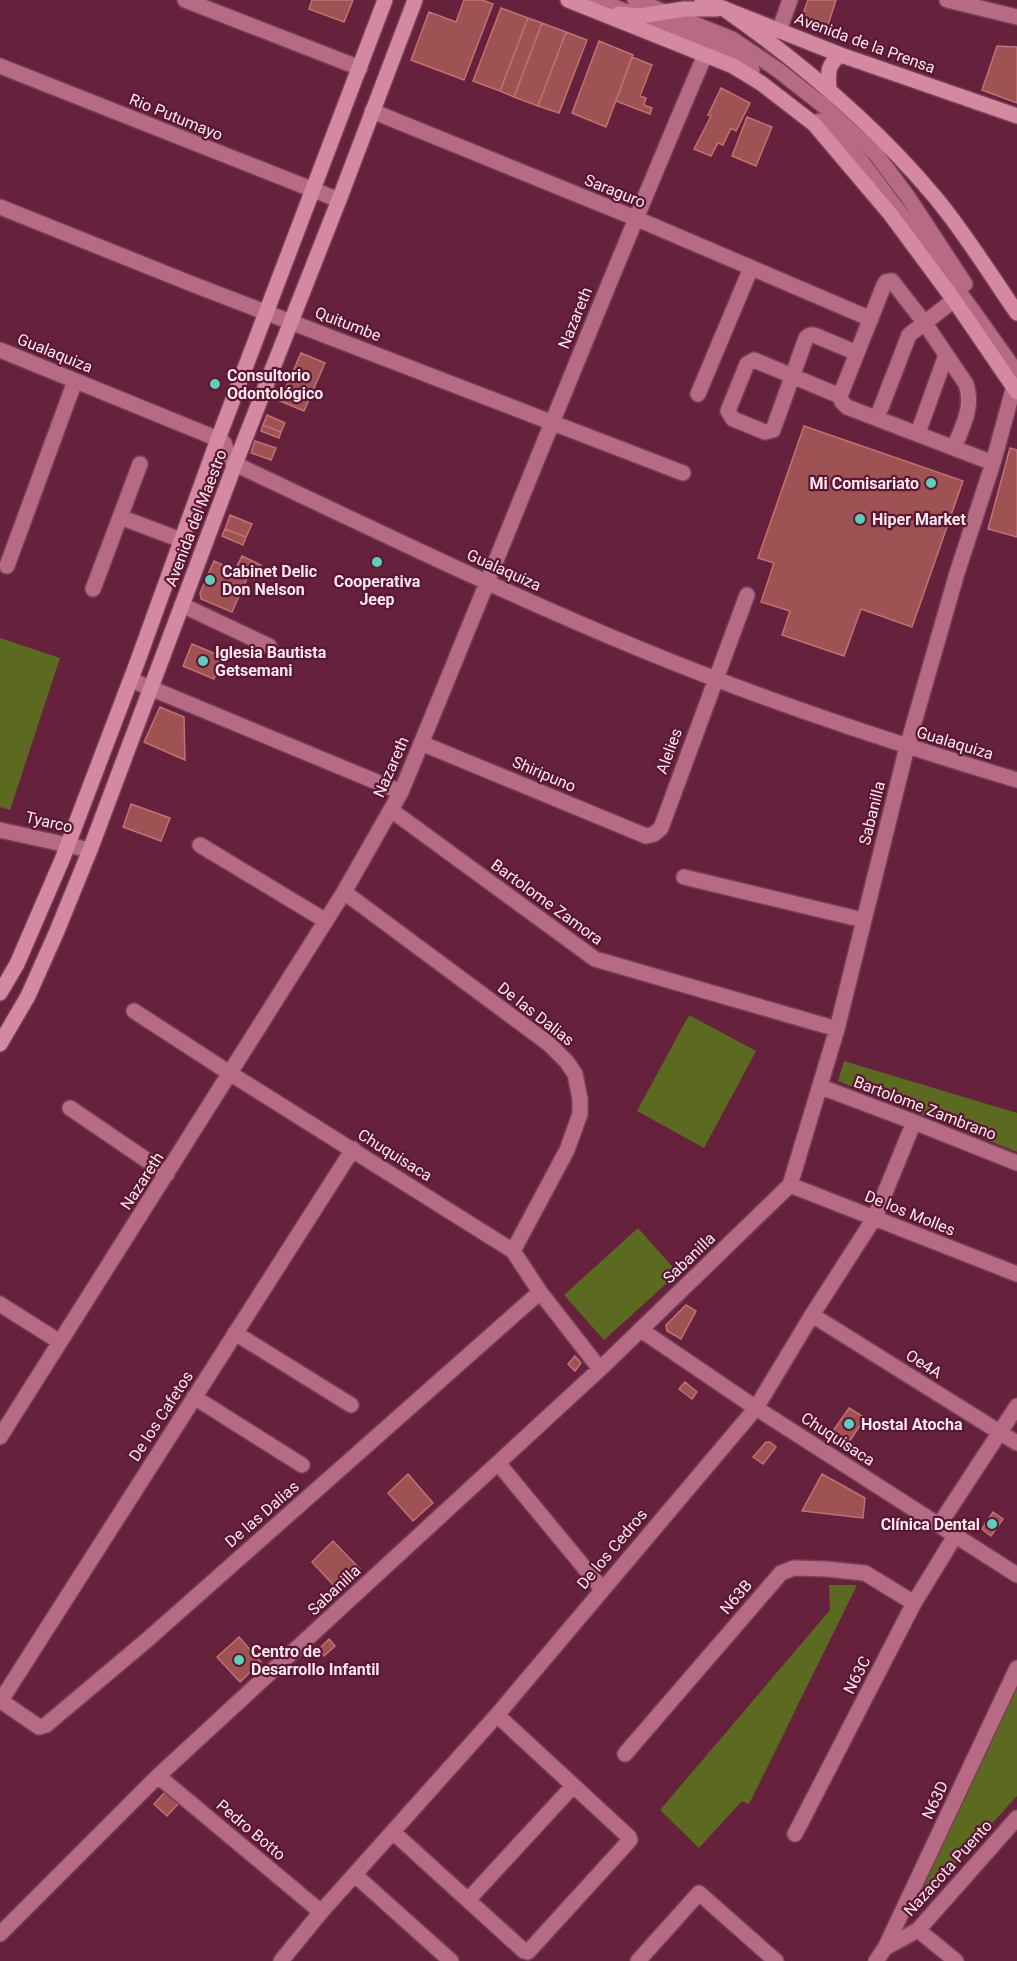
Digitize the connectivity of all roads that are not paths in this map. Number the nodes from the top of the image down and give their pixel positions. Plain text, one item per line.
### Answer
1 (185, 0) edge
2 (385, 0) edge
3 (415, 0) edge
4 (568, 0) edge
5 (635, 0) edge
6 (702, 0) edge
7 (790, 0) edge
8 (947, 0) edge
9 (686, 5) edge
10 (599, 6) edge
11 (723, 8) junction
12 (667, 11) junction
13 (640, 16) junction
14 (1017, 17) edge
15 (779, 31) junction
16 (705, 55) junction
17 (841, 55) junction
18 (0, 66) edge
19 (360, 68) junction
20 (829, 89) junction
21 (372, 111) junction
22 (1017, 116) edge
23 (313, 190) junction
24 (339, 200) junction
25 (0, 207) edge
26 (635, 218) junction
27 (751, 268) junction
28 (954, 300) junction
29 (266, 311) junction
30 (1017, 314) edge
31 (871, 319) junction
32 (290, 321) junction
33 (924, 322) junction
34 (857, 353) junction
35 (1, 354) edge
36 (946, 355) junction
37 (1017, 365) edge
38 (792, 376) junction
39 (75, 381) junction
40 (1016, 382) edge
41 (699, 394) dead end
42 (840, 396) junction
43 (877, 418) junction
44 (552, 421) junction
45 (918, 433) junction
46 (218, 439) junction
47 (954, 448) junction
48 (993, 463) junction
49 (235, 464) junction
50 (140, 465) dead end
51 (683, 472) dead end
52 (120, 517) junction
53 (181, 540) junction
54 (7, 566) dead end
55 (487, 583) junction
56 (93, 589) dead end
57 (747, 595) dead end
58 (182, 605) junction
59 (269, 646) dead end
60 (715, 679) junction
61 (131, 680) junction
62 (151, 687) junction
63 (421, 742) junction
64 (907, 747) junction
65 (1017, 780) edge
66 (401, 792) junction
67 (392, 810) junction
68 (0, 830) edge
69 (654, 834) joint
70 (68, 845) junction
71 (201, 845) dead end
72 (90, 850) junction
73 (684, 877) dead end
74 (344, 892) junction
75 (863, 920) junction
76 (35, 921) junction
77 (326, 921) junction
78 (57, 931) junction
79 (0, 993) edge
80 (134, 1011) dead end
81 (837, 1029) junction
82 (0, 1044) edge
83 (231, 1074) junction
84 (821, 1087) junction
85 (70, 1108) dead end
86 (914, 1122) junction
87 (353, 1149) junction
88 (1017, 1163) edge
89 (167, 1174) junction
90 (790, 1185) junction
91 (875, 1217) junction
92 (513, 1251) junction
93 (1017, 1274) edge
94 (540, 1292) junction
95 (0, 1304) edge
96 (812, 1315) junction
97 (641, 1330) junction
98 (235, 1333) junction
99 (60, 1342) junction
100 (600, 1369) junction
101 (194, 1397) junction
102 (351, 1405) dead end
103 (1017, 1406) edge
104 (756, 1407) junction
105 (1000, 1432) junction
106 (0, 1437) edge
107 (1017, 1443) edge
108 (498, 1463) junction
109 (302, 1465) dead end
110 (939, 1525) junction
111 (955, 1536) junction
112 (1017, 1575) edge
113 (602, 1589) junction
114 (914, 1603) junction
115 (1017, 1668) edge
116 (0, 1701) edge
117 (497, 1714) junction
118 (625, 1754) dead end
119 (159, 1776) junction
120 (573, 1786) junction
121 (1017, 1818) edge
122 (393, 1832) junction
123 (795, 1834) dead end
124 (355, 1875) junction
125 (468, 1900) junction
126 (321, 1912) junction
127 (918, 1930) junction
128 (0, 1934) edge
129 (885, 1948) junction
130 (282, 1961) edge
131 (452, 1961) edge
132 (638, 1961) edge
133 (776, 1961) edge
134 (876, 1961) edge
135 (956, 1961) edge

1 - 19 street
2 - 19 main road, Avenida del Maestro
3 - 21 main road, Avenida del Maestro
4 - 10 main road
5 - 12 street
6 - 11 main road, Avenida de la Prensa
7 - 15 street
8 - 14 street
9 - 11 main road
9 - 12 main road
10 - 13 main road
10 - 16 main road
11 - 15 main road, Avenida de la Prensa
11 - 20 main road
12 - 13 main road
12 - 37 street
13 - 40 street
15 - 17 main road, Avenida de la Prensa
16 - 26 street, Nazareth
16 - 28 main road
17 - 20 main road
17 - 22 main road, Avenida de la Prensa
18 - 23 street, Rio Putumayo
19 - 23 main road, Avenida del Maestro
20 - 30 main road
21 - 24 main road, Avenida del Maestro
21 - 26 street, Saraguro
23 - 24 street, Rio Putumayo
23 - 29 main road, Avenida del Maestro
24 - 32 main road, Avenida del Maestro
25 - 29 street, Quitumbe
26 - 27 street, Saraguro
26 - 44 street, Nazareth
27 - 31 street, Saraguro
27 - 41 street
28 - 33 street
28 - 40 main road
29 - 32 street, Quitumbe
29 - 46 main road, Avenida del Maestro
31 - 33 street
31 - 34 street
32 - 44 street, Quitumbe
32 - 49 main road, Avenida del Maestro
33 - 36 street
33 - 43 street
34 - 38 street
34 - 42 street
35 - 39 street, Gualaquiza
36 - 45 street
36 - 47 street
38 - 38 street
38 - 42 street
39 - 46 street, Gualaquiza
39 - 54 street
40 - 48 street, Sabanilla
42 - 43 street
43 - 45 street
44 - 51 street, Quitumbe
44 - 55 street, Nazareth
45 - 47 street
46 - 49 street
46 - 53 main road, Avenida del Maestro
47 - 48 street
48 - 64 street, Sabanilla
49 - 55 street, Gualaquiza
49 - 58 main road, Avenida del Maestro
50 - 52 street
52 - 53 street
52 - 56 street
53 - 61 main road, Avenida del Maestro
55 - 60 street, Gualaquiza
55 - 63 street, Nazareth
57 - 60 street, Alelies
58 - 59 street
58 - 62 main road, Avenida del Maestro
60 - 64 street, Gualaquiza
60 - 69 street, Alelies
61 - 62 street
61 - 70 main road, Avenida del Maestro
62 - 66 street
62 - 72 main road, Avenida del Maestro
63 - 66 street, Nazareth
63 - 69 street, Shiripuno
64 - 65 street, Gualaquiza
64 - 75 street, Sabanilla
66 - 67 street, Nazareth
67 - 74 street, Nazareth
67 - 81 street, Bartolome Zamora
68 - 70 street, Tyarco
70 - 72 street, Tyarco
70 - 76 main road, Avenida del Maestro
71 - 77 street
72 - 78 main road, Avenida del Maestro
73 - 75 street
74 - 77 street, Nazareth
74 - 92 street, De las Dalias
75 - 81 street, Sabanilla
76 - 78 main road
76 - 79 main road, Avenida del Maestro
77 - 83 street, Nazareth
78 - 82 main road, Avenida del Maestro
80 - 83 street, Chuquisaca
81 - 84 street, Sabanilla
83 - 87 street, Chuquisaca
83 - 89 street, Nazareth
84 - 86 street, Bartolome Zambrano
84 - 90 street, Sabanilla
85 - 89 street
86 - 88 street, Bartolome Zambrano
86 - 91 street, De los Cedros
87 - 92 street, Chuquisaca
87 - 98 street, De los Cafetos
89 - 99 street, Nazareth
90 - 91 street, De los Molles
90 - 97 street, Sabanilla
91 - 93 street, De los Molles
91 - 96 street, De los Cedros
92 - 94 street, Chuquisaca
94 - 100 street, Chuquisaca
94 - 116 street, De las Dalias
95 - 99 street
96 - 104 street, De los Cedros
96 - 105 street, Oe4A
97 - 100 street, Sabanilla
97 - 104 street, Chuquisaca
98 - 101 street, De los Cafetos
98 - 102 street
99 - 106 street, Nazareth
100 - 108 street, Sabanilla
101 - 109 street
101 - 116 street, De los Cafetos
103 - 105 street
104 - 110 street, Chuquisaca
104 - 113 street, De los Cedros
105 - 107 street, Oe4A
105 - 110 street
108 - 113 street
108 - 119 street, Sabanilla
110 - 111 street, Chuquisaca
111 - 112 street, Chuquisaca
111 - 114 street, N63C
113 - 117 street, De los Cedros
114 - 118 street, N63B
114 - 123 street, N63C
115 - 129 street, N63D
117 - 120 street
117 - 122 street, De los Cedros
119 - 126 street, Pedro Botto
119 - 128 street, Sabanilla
120 - 125 street
120 - 125 street
121 - 127 street, Nazacota Puento
122 - 124 street, De los Cedros
122 - 125 street
124 - 126 street, De los Cedros
124 - 131 street
126 - 130 street, De los Cedros
127 - 129 street, Nazacota Puento
127 - 135 street
129 - 134 street, Nazacota Puento
132 - 133 street

